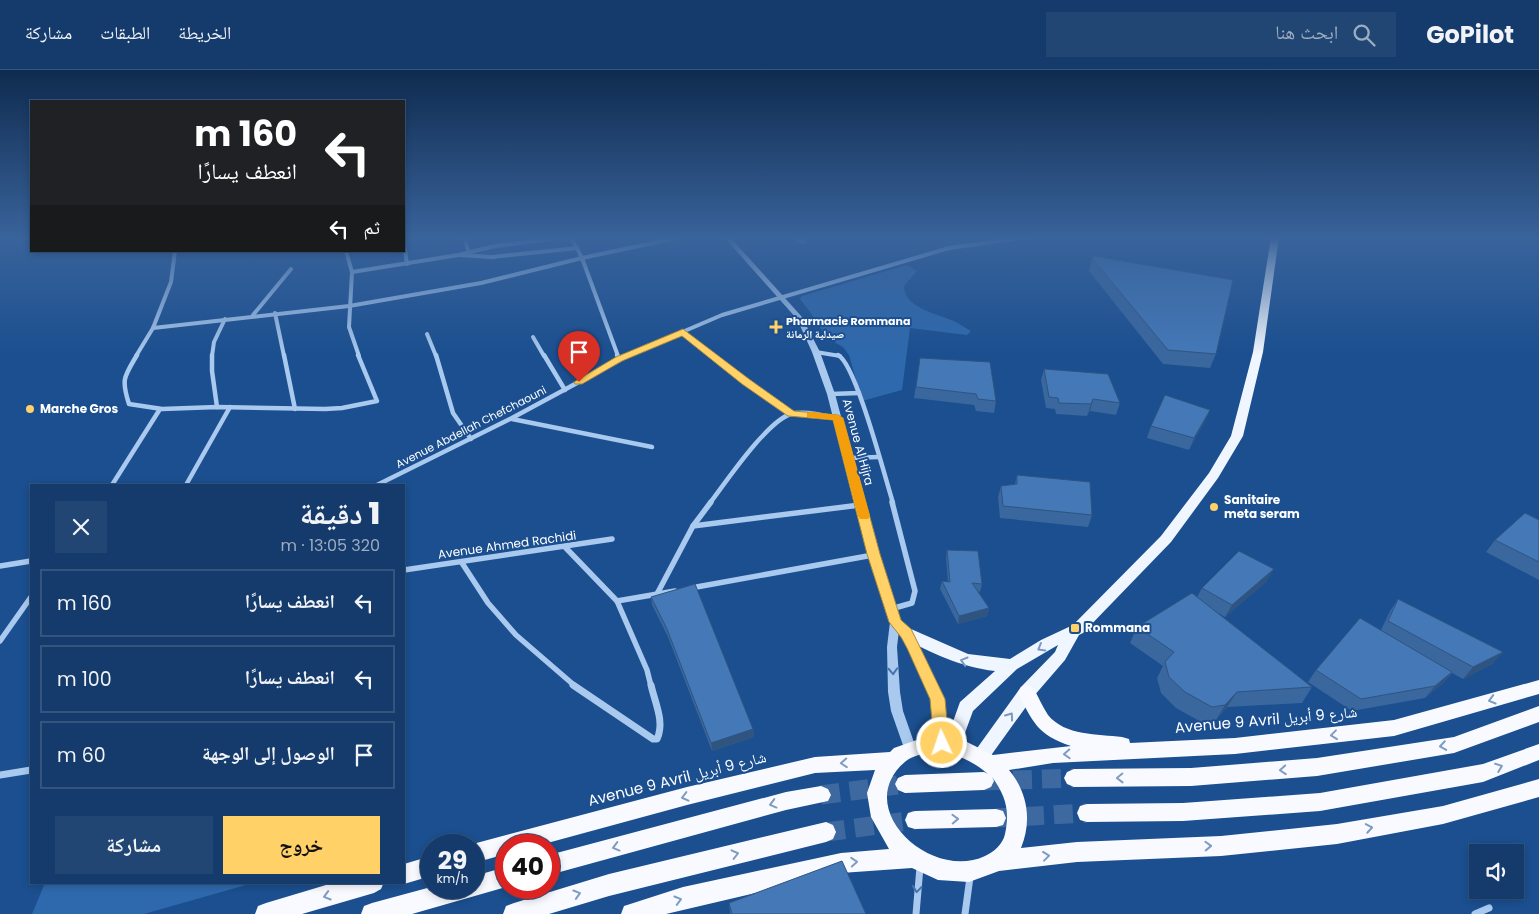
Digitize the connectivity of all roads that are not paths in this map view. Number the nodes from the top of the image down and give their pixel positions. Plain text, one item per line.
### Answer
1 (172, 276) edge
2 (285, 276) edge
3 (352, 276) edge
4 (508, 276) edge
5 (589, 276) edge
6 (763, 276) edge
7 (852, 276) edge
8 (1270, 276) edge
9 (782, 297) junction
10 (349, 306) junction
11 (275, 313) junction
12 (252, 315) junction
13 (225, 319) junction
14 (153, 328) junction
15 (683, 332) junction
16 (428, 334) dead end
17 (533, 337) dead end
18 (816, 352) junction
19 (619, 359) junction
20 (565, 390) junction
21 (859, 393) junction
22 (831, 394) junction
23 (217, 407) junction
24 (230, 408) junction
25 (160, 409) junction
26 (295, 409) junction
27 (792, 413) junction
28 (512, 418) junction
29 (838, 418) junction
30 (471, 438) junction
31 (652, 447) dead end
32 (879, 457) junction
33 (848, 458) junction
34 (113, 484) edge
35 (187, 484) edge
36 (379, 484) edge
37 (861, 505) junction
38 (693, 526) junction
39 (612, 539) dead end
40 (565, 547) junction
41 (873, 554) junction
42 (30, 561) edge
43 (462, 563) junction
44 (0, 566) edge
45 (405, 570) edge
46 (657, 594) junction
47 (30, 598) edge
48 (617, 601) junction
49 (891, 609) junction
50 (901, 628) junction
51 (1072, 634) junction
52 (0, 641) edge
53 (1012, 665) junction
54 (1539, 686) edge
55 (1027, 692) junction
56 (1539, 714) edge
57 (947, 744) junction
58 (910, 748) junction
59 (1157, 750) junction
60 (1539, 752) edge
61 (892, 760) junction
62 (986, 767) junction
63 (30, 770) edge
64 (0, 775) edge
65 (1074, 778) tunnel mouth
66 (905, 784) tunnel mouth
67 (1539, 788) edge
68 (821, 795) tunnel mouth
69 (1087, 813) tunnel mouth
70 (996, 818) tunnel mouth
71 (915, 820) tunnel mouth
72 (826, 832) tunnel mouth
73 (485, 850) edge
74 (916, 861) junction
75 (560, 862) edge
76 (997, 862) junction
77 (420, 869) edge
78 (971, 872) junction
79 (405, 874) edge
80 (367, 884) edge
81 (427, 899) edge
82 (1489, 908) dead end
83 (266, 914) edge
84 (372, 914) edge
85 (514, 914) edge
86 (632, 914) edge
87 (916, 914) edge
88 (965, 914) edge
89 (1476, 914) edge

1 - 14 street
2 - 12 street
3 - 10 street
4 - 10 street
5 - 19 street
6 - 9 street, Avenue Al Hijra
7 - 9 street, Avenue Abdellah Chefchaouni
8 - 51 main road
9 - 15 street, Avenue Abdellah Chefchaouni
9 - 18 street, Avenue Al Hijra
10 - 11 street
10 - 26 street
11 - 12 street
11 - 26 street
12 - 13 street
13 - 14 street
13 - 23 street
14 - 25 street
15 - 19 street, Avenue Abdellah Chefchaouni
15 - 27 street
16 - 30 street
17 - 20 street
18 - 21 street
18 - 22 street, Avenue Al Hijra
19 - 20 street, Avenue Abdellah Chefchaouni
20 - 28 street, Avenue Abdellah Chefchaouni
21 - 22 street
21 - 32 street
22 - 29 street, Avenue Al Hijra
23 - 24 street
23 - 25 street
24 - 26 street
24 - 35 street
25 - 34 street
27 - 29 street
27 - 38 street
28 - 30 street, Avenue Abdellah Chefchaouni
28 - 31 street
29 - 33 street, Avenue Al Hijra
30 - 36 street, Avenue Abdellah Chefchaouni
32 - 33 street
32 - 49 street
33 - 37 street, Avenue Al Hijra
37 - 38 street
37 - 41 street, Avenue Al Hijra
38 - 46 street
39 - 40 street, Avenue Ahmed Rachidi
40 - 43 street, Avenue Ahmed Rachidi
40 - 48 street
41 - 46 street
41 - 49 street, Avenue Al Hijra
42 - 44 street
43 - 45 street, Avenue Ahmed Rachidi
43 - 48 street
46 - 48 street
47 - 52 street
49 - 50 street, Avenue Al Hijra
53 -> 50 main road
50 - 57 street, Avenue Al Hijra
50 -> 58 street, Avenue Al Hijra
51 -> 53 main road
51 - 55 main road
53 - 57 main road
54 -> 59 highway, Avenue 9 Avril شارع 9 أبريل
55 - 59 highway
62 -> 55 main road
56 -> 65 highway
57 - 58 highway
57 - 62 highway
58 - 61 highway
59 -> 62 highway, Avenue 9 Avril شارع 9 أبريل
69 -> 60 highway
61 -> 73 highway, Avenue 9 Avril شارع 9 أبريل
61 - 74 highway
62 - 66 highway, Avenue 9 Avril شارع 9 أبريل
62 - 76 highway
63 - 64 street
76 -> 67 highway
68 -> 75 highway
71 -> 70 highway
85 -> 72 highway
74 - 78 highway
86 -> 74 highway
74 -> 87 street
76 - 78 highway
77 - 79 highway
78 - 88 street
80 -> 83 highway
81 - 84 highway
82 - 89 street

